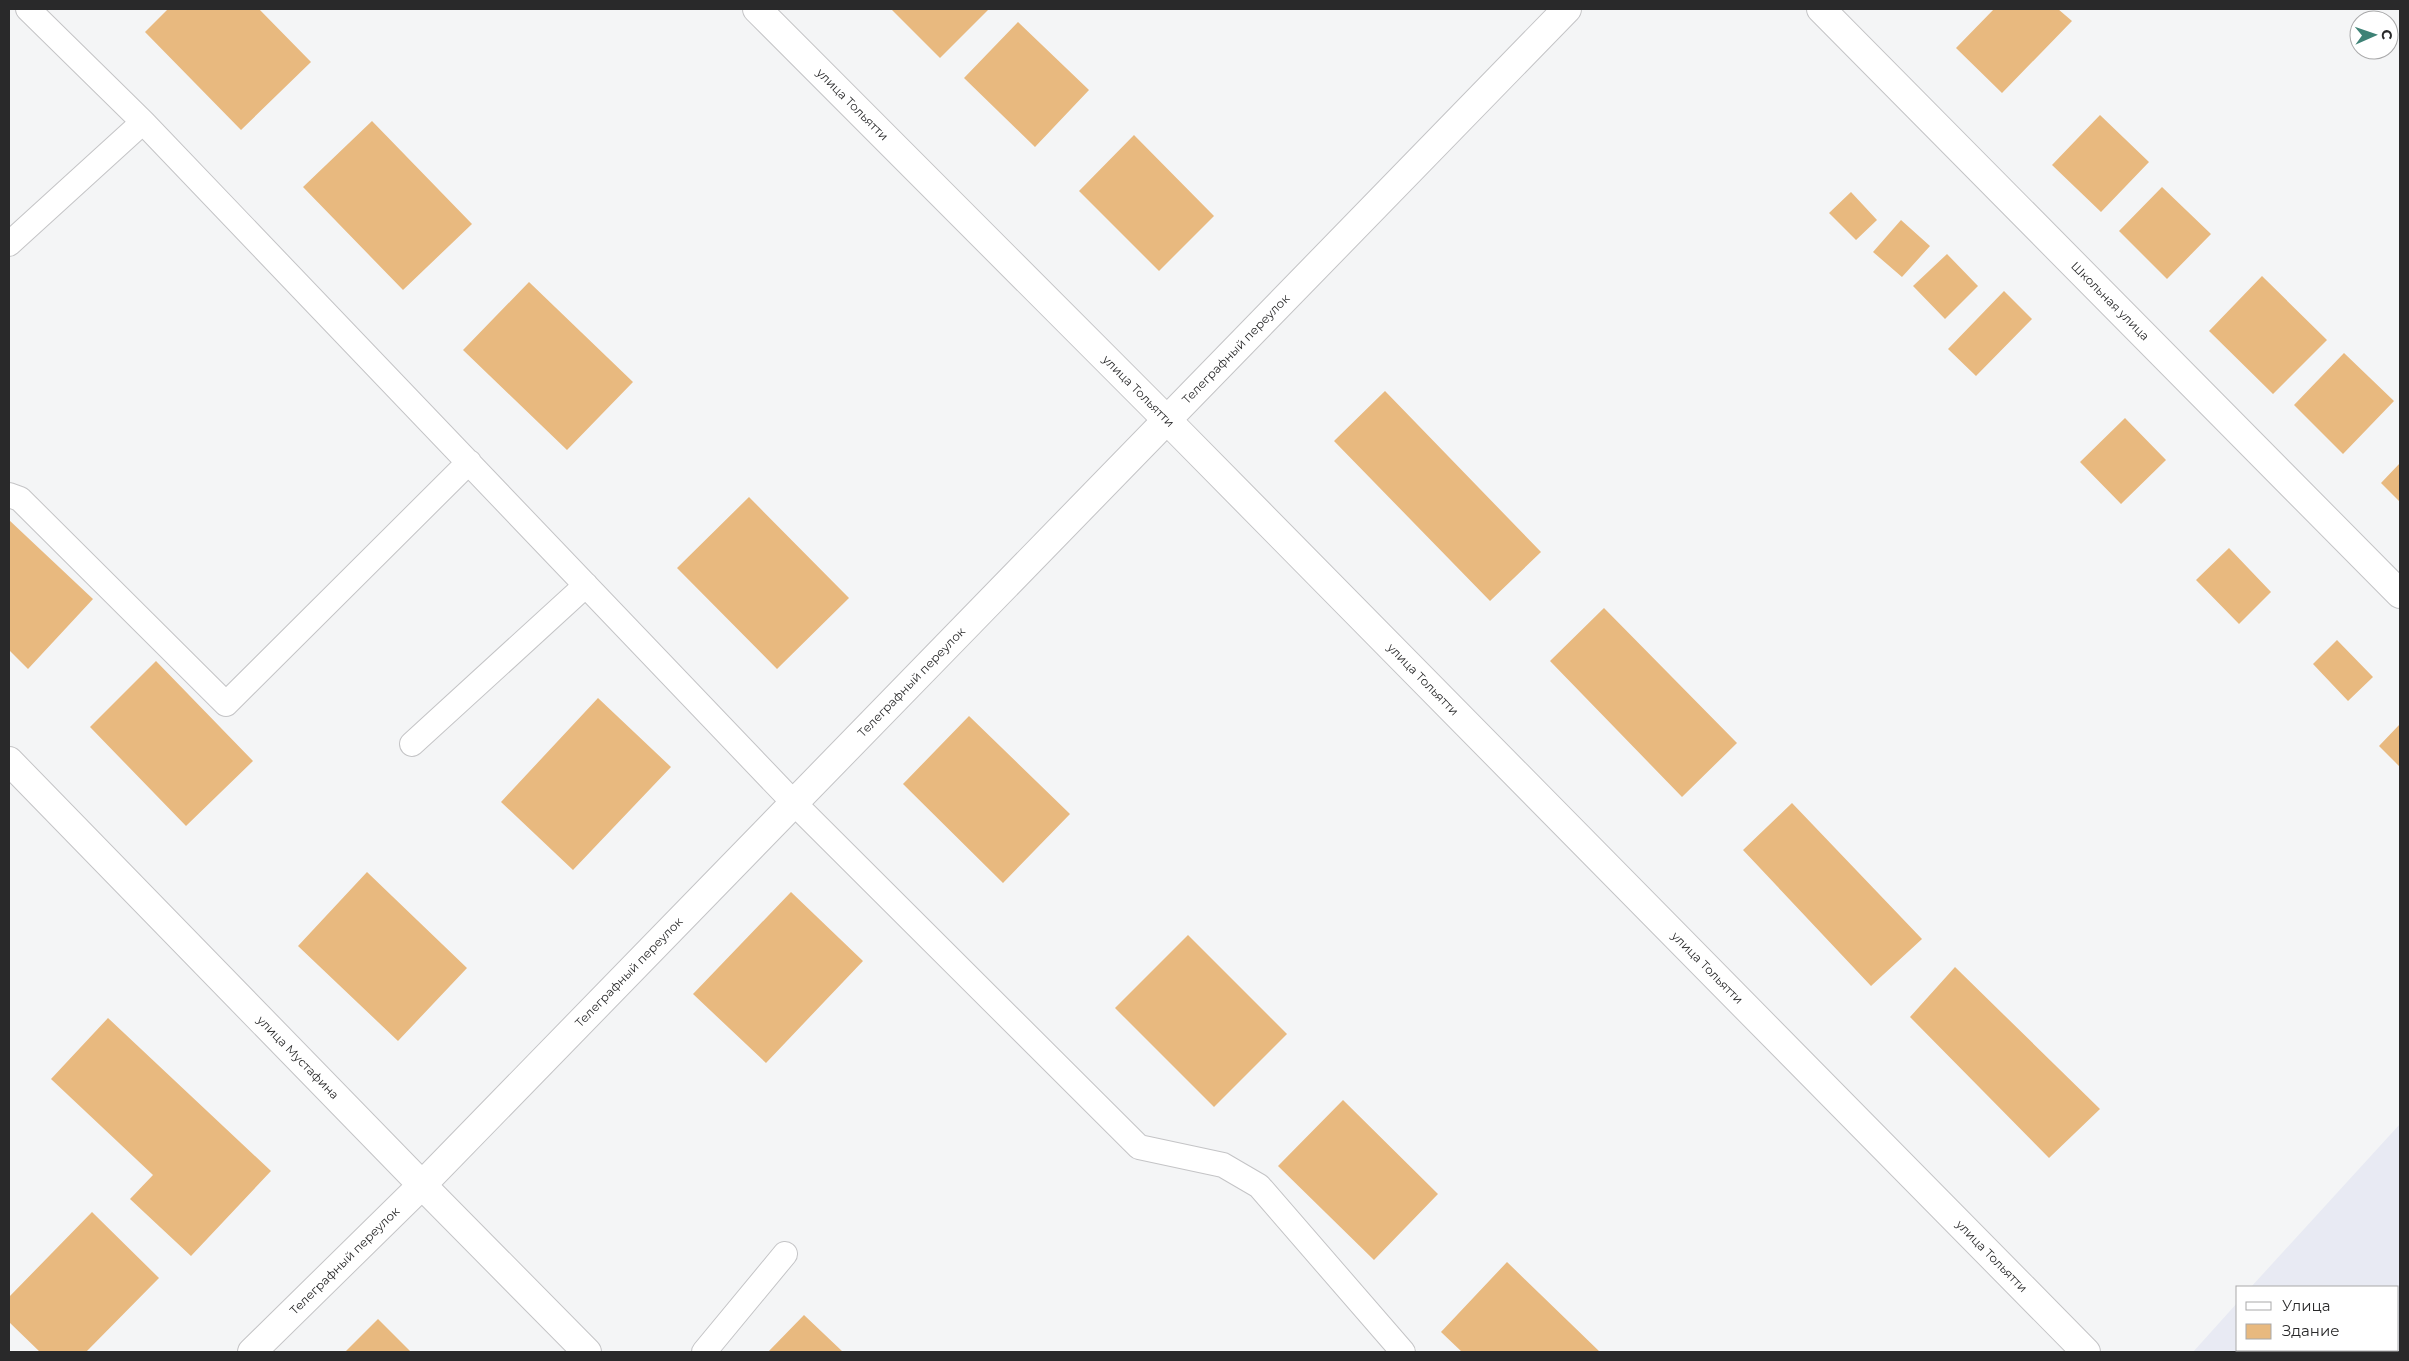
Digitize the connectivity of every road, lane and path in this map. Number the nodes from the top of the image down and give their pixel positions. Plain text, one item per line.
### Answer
1 (28, 9) edge
2 (757, 9) edge
3 (1567, 9) edge
4 (1821, 9) edge
5 (143, 122) junction
6 (9, 244) edge
7 (1167, 420) junction
8 (469, 462) junction
9 (9, 495) edge
10 (586, 585) junction
11 (2400, 594) edge
12 (412, 744) dead end
13 (9, 761) edge
14 (794, 803) junction
15 (422, 1185) junction
16 (785, 1254) dead end
17 (252, 1352) edge
18 (587, 1352) edge
19 (704, 1352) edge
20 (1403, 1352) edge
21 (2086, 1352) edge

1 - 5 lane
2 - 7 street, улица Тольятти
3 - 7 street, Телеграфный переулок
4 - 11 street, Школьная улица
5 - 6 lane
5 - 8 lane
7 - 14 street, Телеграфный переулок
7 - 21 street, улица Тольятти
8 - 9 lane
8 - 10 lane
10 - 12 lane
10 - 14 lane
13 - 15 street, улица Мустафина
14 - 15 street, Телеграфный переулок
14 - 20 lane
15 - 17 street, Телеграфный переулок
15 - 18 street, улица Мустафина
16 - 19 lane

